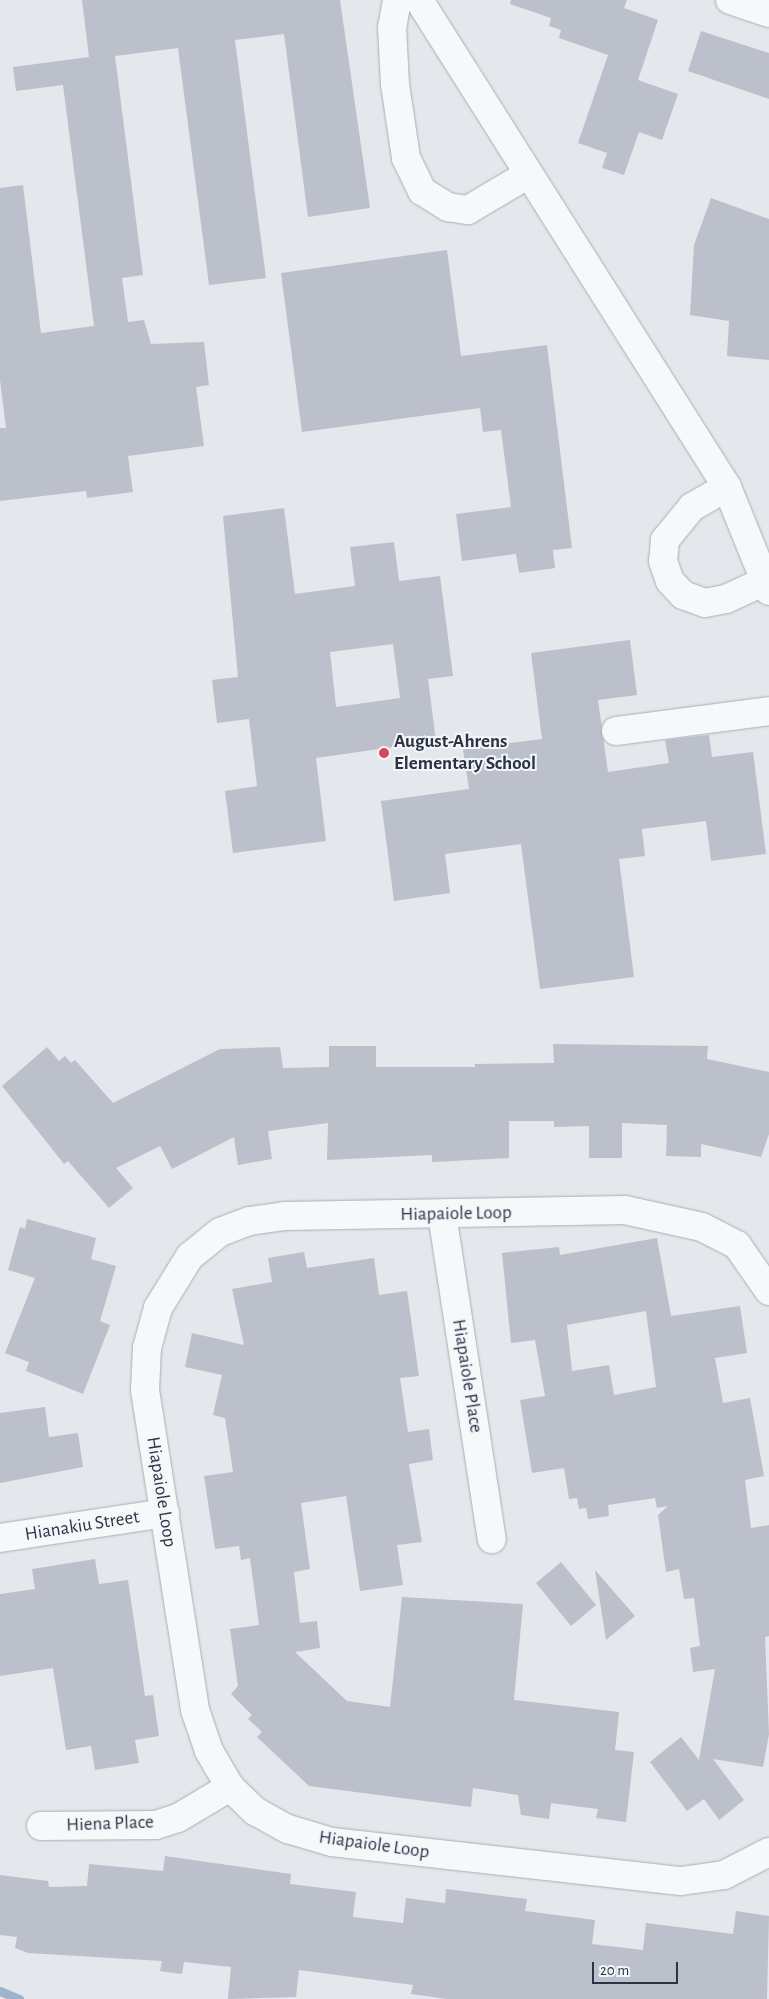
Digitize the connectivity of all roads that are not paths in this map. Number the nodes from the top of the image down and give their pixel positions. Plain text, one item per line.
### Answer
1 (397, 0) edge
2 (419, 0) edge
3 (730, 0) edge
4 (769, 13) edge
5 (527, 175) junction
6 (727, 487) junction
7 (767, 586) edge
8 (769, 711) edge
9 (616, 731) dead end
10 (442, 1214) junction
11 (769, 1291) edge
12 (165, 1513) junction
13 (0, 1538) edge
14 (492, 1539) dead end
15 (230, 1787) junction
16 (41, 1826) dead end
17 (769, 1852) edge

1 - 5 street
2 - 5 street
3 - 4 street
5 - 6 street
6 - 7 street
6 - 7 street
8 - 9 street
10 - 11 street, Hiapaiole Loop
10 - 12 street, Hiapaiole Loop
10 - 14 street, Hiapaiole Place
12 - 13 street, Hianakiu Street
12 - 15 street, Hiapaiole Loop
15 - 16 street, Hiena Place
15 - 17 street, Hiapaiole Loop

